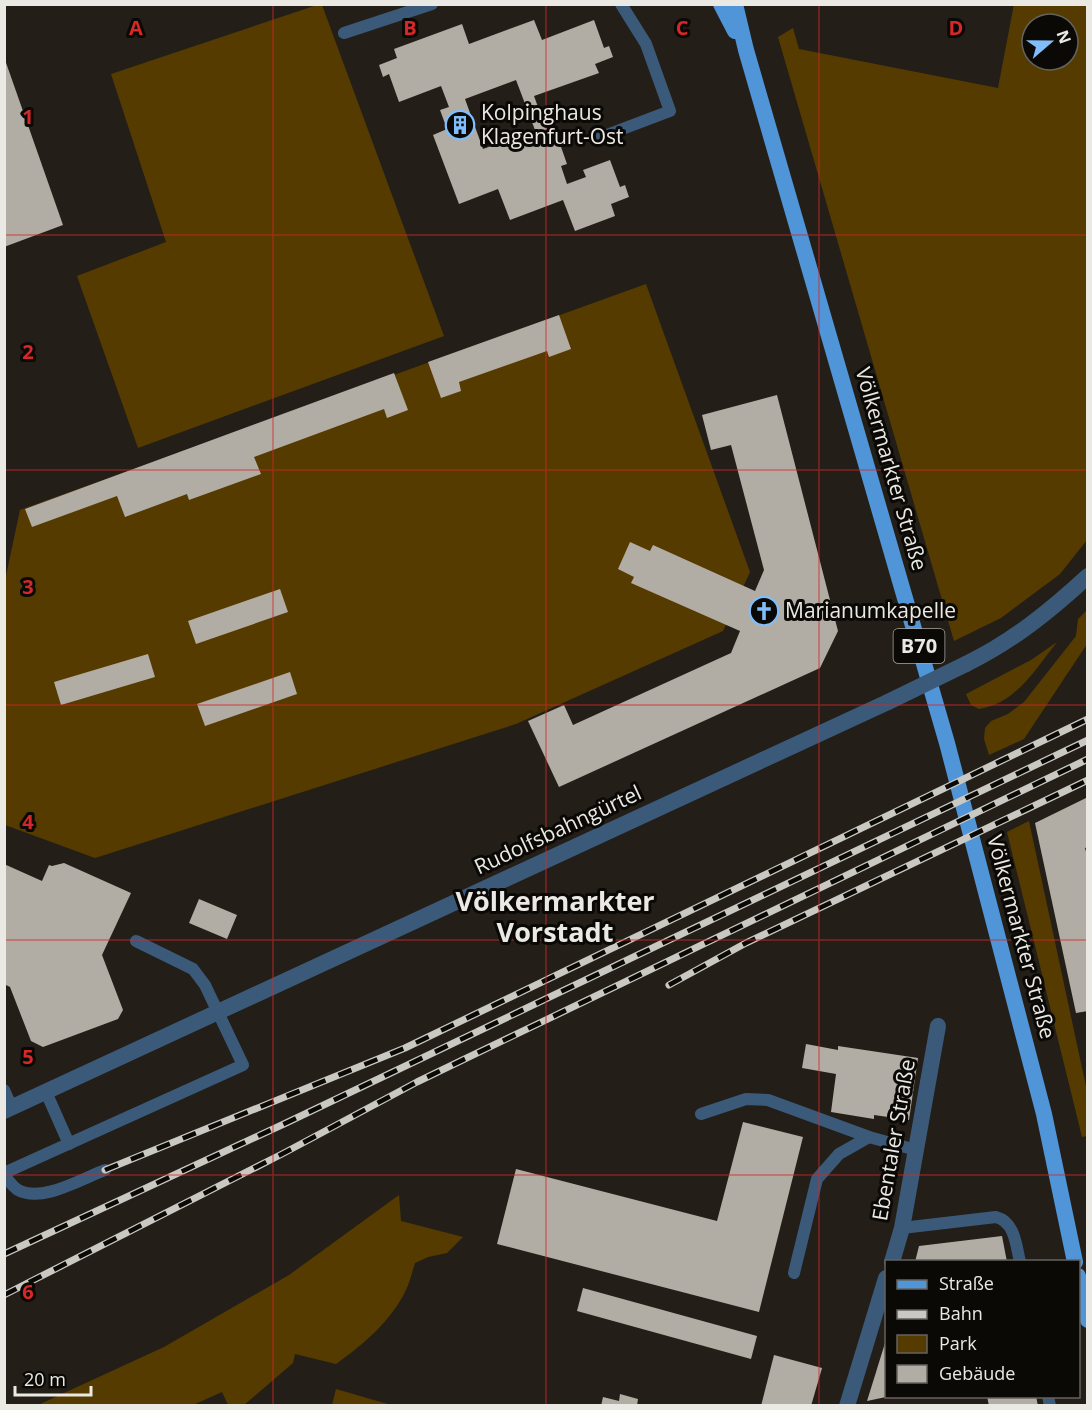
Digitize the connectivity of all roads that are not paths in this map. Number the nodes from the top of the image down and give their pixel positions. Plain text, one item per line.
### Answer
1 (432, 4) edge
2 (621, 4) edge
3 (721, 4) edge
4 (735, 4) edge
5 (344, 33) dead end
6 (746, 50) junction
7 (596, 139) dead end
8 (1088, 576) edge
9 (136, 941) dead end
10 (219, 1012) junction
11 (938, 1026) dead end
12 (4, 1090) edge
13 (46, 1092) junction
14 (8, 1109) edge
15 (701, 1114) dead end
16 (869, 1137) junction
17 (69, 1144) junction
18 (916, 1150) junction
19 (105, 1170) dead end
20 (4, 1174) edge
21 (902, 1228) junction
22 (893, 1260) edge
23 (1020, 1260) edge
24 (1076, 1260) edge
25 (794, 1273) dead end
26 (885, 1281) edge
27 (1080, 1285) edge
28 (1088, 1320) edge
29 (847, 1406) edge

1 - 5 lane
2 - 7 lane
3 - 6 main road, B70
4 - 6 main road, Völkermarkter Straße / B70
6 - 24 main road, Völkermarkter Straße / B70
8 - 10 street, Rudolfsbahngürtel, bridge
9 - 10 lane
10 - 13 street, Rudolfsbahngürtel
10 - 17 lane
11 - 18 street, Ebentaler Straße
12 - 14 lane
13 - 14 street, Rudolfsbahngürtel
13 - 17 lane
15 - 16 lane
16 - 18 lane
16 - 25 lane
17 - 20 lane
18 - 21 street, Ebentaler Straße
19 - 20 lane
21 - 22 street, Ebentaler Straße
21 - 23 lane
26 - 29 street
27 - 28 main road

